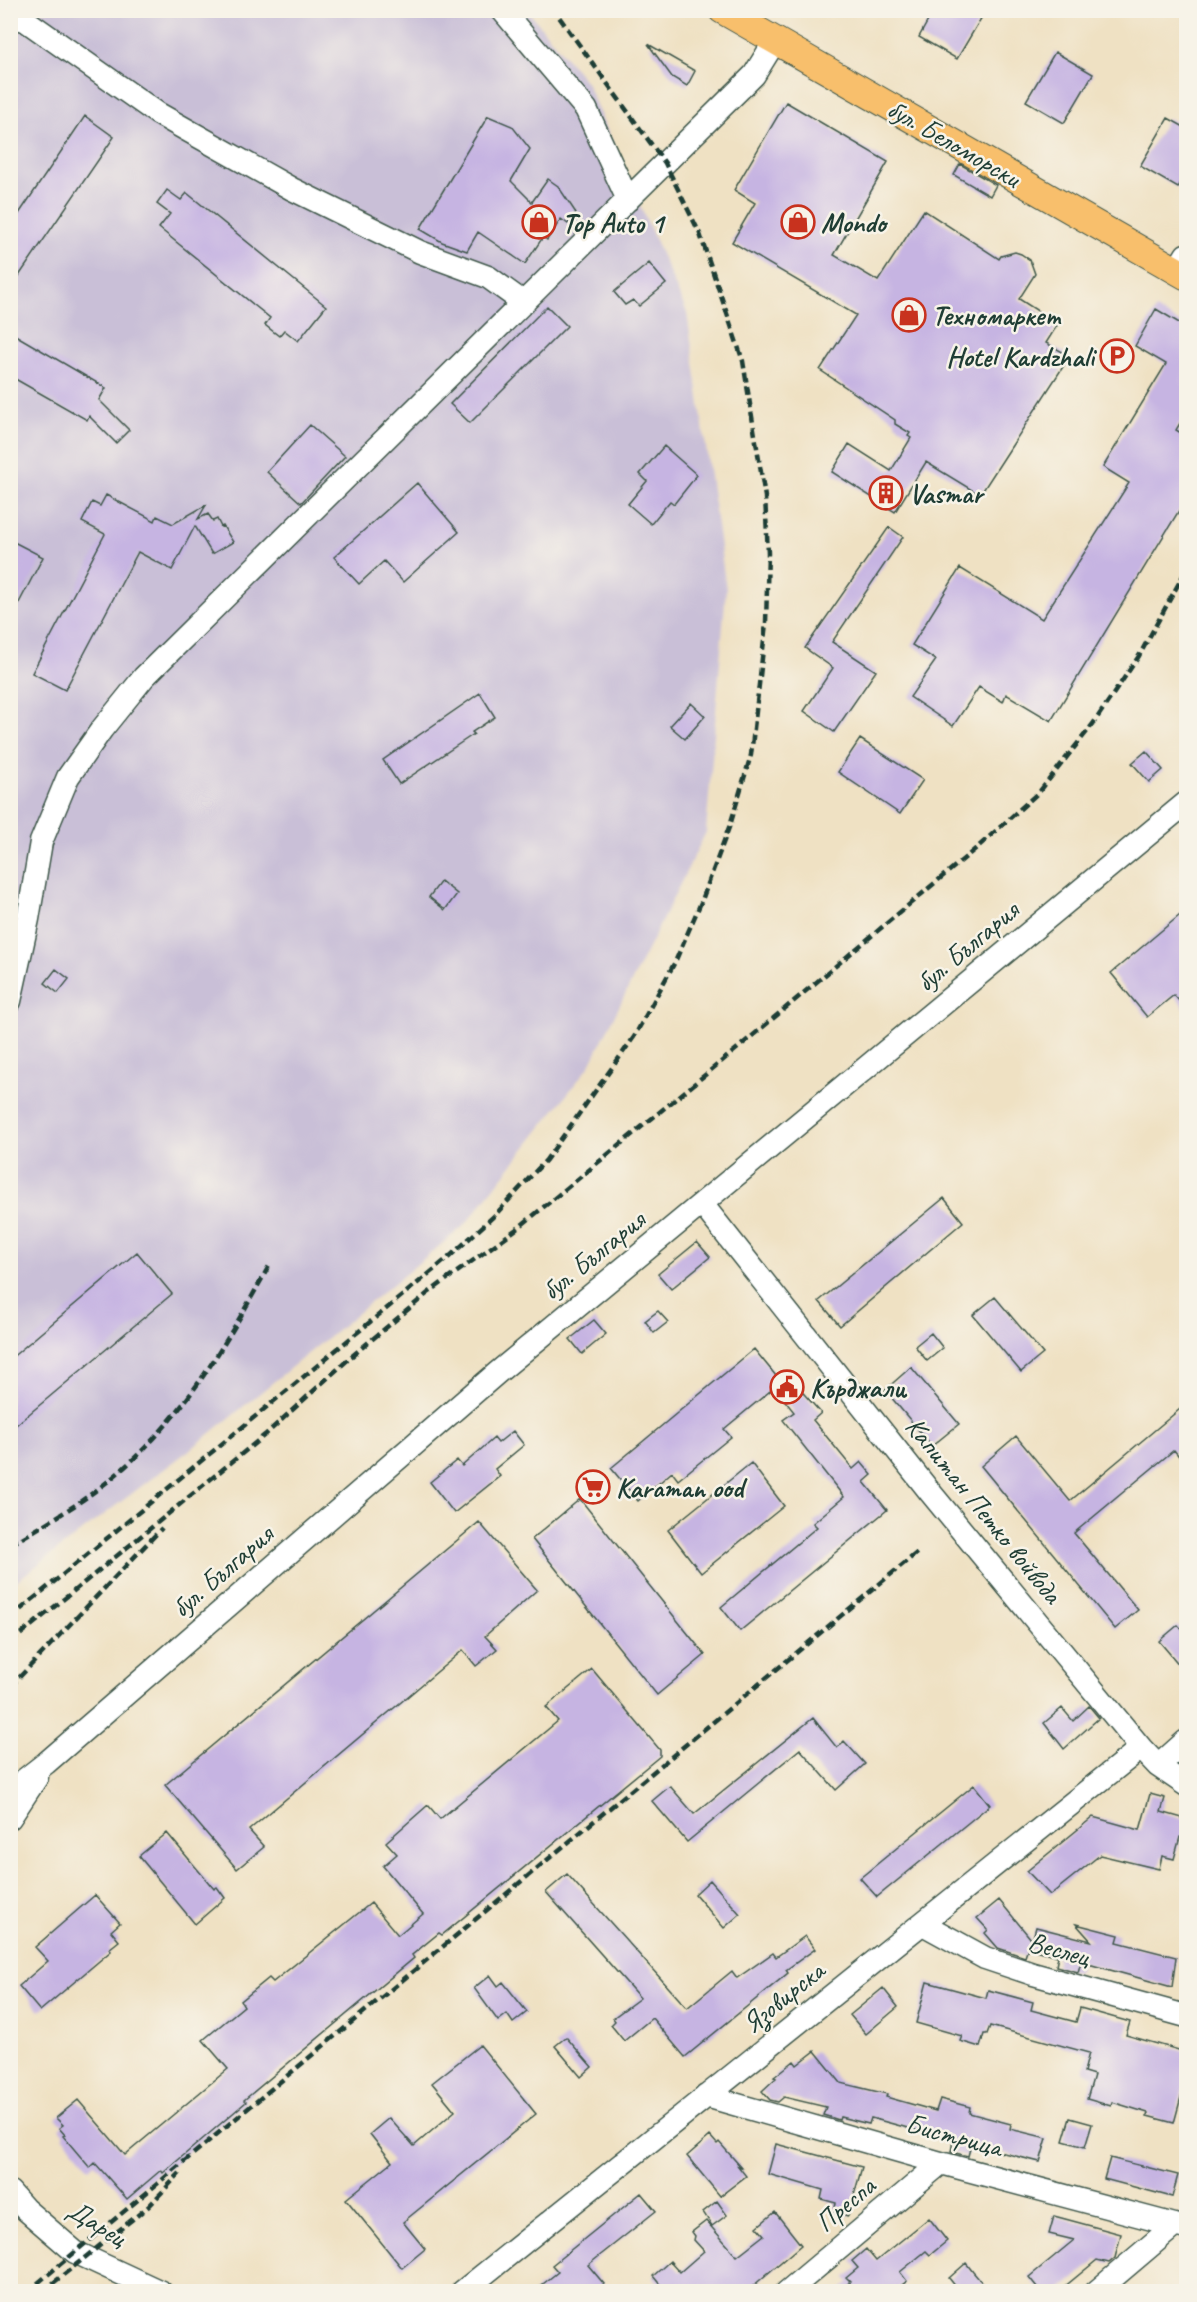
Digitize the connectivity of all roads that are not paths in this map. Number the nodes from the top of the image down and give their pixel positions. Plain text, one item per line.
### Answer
1 (502, 10) edge
2 (722, 10) edge
3 (10, 17) edge
4 (775, 41) junction
5 (628, 200) junction
6 (1183, 267) edge
7 (524, 303) junction
8 (1186, 803) edge
9 (19, 918) edge
10 (10, 1001) edge
11 (702, 1204) junction
12 (1186, 1742) edge
13 (1141, 1748) junction
14 (46, 1763) junction
15 (1158, 1766) junction
16 (1186, 1785) edge
17 (10, 1791) edge
18 (10, 1818) edge
19 (923, 1924) junction
20 (1186, 2016) edge
21 (706, 2096) junction
22 (941, 2163) junction
23 (10, 2192) edge
24 (1181, 2226) edge
25 (161, 2292) edge
26 (462, 2292) edge
27 (787, 2292) edge
28 (1096, 2292) edge

1 - 5 street
2 - 4 main road, бул. Беломорски
3 - 7 street
4 - 5 street
4 - 6 main road, бул. Беломорски
5 - 7 street
7 - 9 street
8 - 11 street, бул. България
9 - 10 street
11 - 13 street, Капитан Петко войвода
11 - 14 street, бул. България
12 - 15 street
13 - 15 street, Капитан Петко войвода
13 - 19 street, Язовирска
14 - 17 street, бул. България
14 - 18 street, бул. България
15 - 16 street, Капитан Петко войвода
19 - 20 street, Веслец
19 - 21 street, Язовирска
21 - 22 street, Бистрица
21 - 26 street, Язовирска
22 - 24 street, Бистрица
22 - 27 street, Преспа
23 - 25 street, Дарец
24 - 28 street

